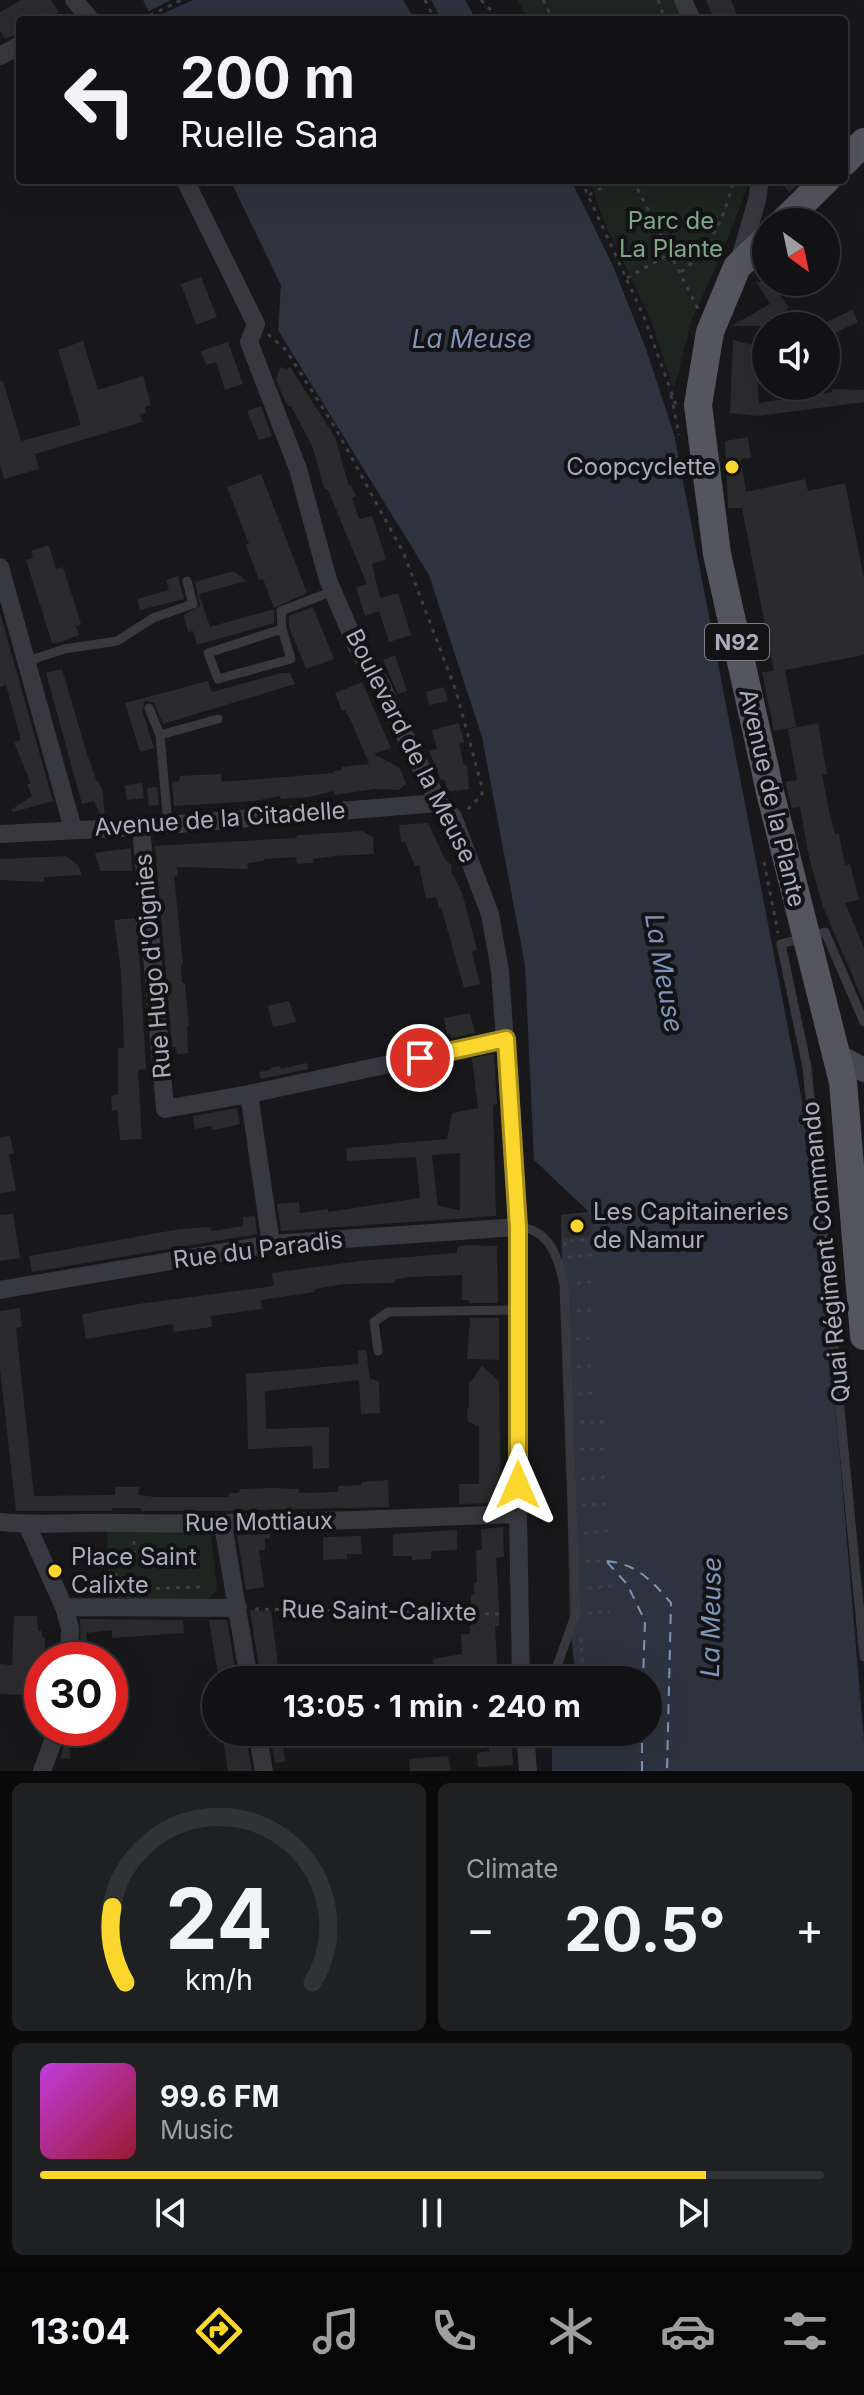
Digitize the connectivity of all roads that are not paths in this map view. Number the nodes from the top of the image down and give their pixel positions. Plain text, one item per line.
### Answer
1 (864, 142) edge
2 (848, 158) edge
3 (187, 184) edge
4 (759, 184) edge
5 (822, 184) edge
6 (797, 208) edge
7 (752, 253) edge
8 (737, 267) junction
9 (0, 567) edge
10 (187, 581) dead end
11 (333, 591) junction
12 (282, 629) junction
13 (25, 662) junction
14 (149, 708) dead end
15 (218, 719) dead end
16 (160, 735) junction
17 (439, 803) junction
18 (168, 825) junction
19 (141, 827) junction
20 (73, 829) junction
21 (0, 834) edge
22 (793, 941) junction
23 (864, 1022) edge
24 (506, 1039) junction
25 (852, 1073) edge
26 (249, 1094) junction
27 (518, 1227) junction
28 (271, 1244) junction
29 (862, 1262) edge
30 (0, 1290) edge
31 (518, 1310) junction
32 (864, 1336) edge
33 (378, 1351) dead end
34 (518, 1514) junction
35 (0, 1522) edge
36 (27, 1525) junction
37 (223, 1525) junction
38 (64, 1607) junction
39 (238, 1608) junction
40 (70, 1642) edge
41 (864, 1657) edge
42 (247, 1666) edge
43 (521, 1666) edge
44 (557, 1666) edge
45 (51, 1746) edge
46 (260, 1746) edge
47 (527, 1746) edge
48 (42, 1771) edge
49 (264, 1771) edge
50 (528, 1771) edge

1 - 2 main road
3 - 11 street, Boulevard de la Meuse
4 - 8 street
5 - 6 main road
7 - 8 main road, Avenue de la Plante / N92
8 - 22 main road, Avenue de la Plante / N92
9 - 13 street
10 - 13 lane
11 - 12 lane
11 - 17 street, Boulevard de la Meuse
12 - 12 lane
13 - 20 street
14 - 16 lane
15 - 16 lane
16 - 18 lane
17 - 18 street, Avenue de la Citadelle
17 - 24 street, Boulevard de la Meuse
18 - 19 street, Avenue de la Citadelle
19 - 20 street, Avenue de la Citadelle
19 - 26 street, Rue Hugo d'Oignies
20 - 21 street, Avenue de la Citadelle
22 - 23 lane
22 - 25 main road, Avenue de la Plante / N92
22 - 41 lane, Quai Régiment Commando
24 - 26 street
24 - 27 street, Boulevard de la Meuse
25 - 29 main road, N92
26 - 28 street
27 - 28 street, Rue du Paradis
27 - 31 street, Boulevard de la Meuse
27 - 44 lane
28 - 30 street, Rue du Paradis
29 - 32 main road, N92
31 - 33 lane
31 - 34 street, Boulevard de la Meuse
34 - 37 street, Rue Mottiaux
34 - 43 street, Boulevard de la Meuse
35 - 36 street, Rue Mottiaux
36 - 37 street, Rue Mottiaux
36 - 38 street
37 - 39 street
38 - 39 street
38 - 40 street
39 - 42 street
45 - 48 street
46 - 49 street
47 - 50 street

